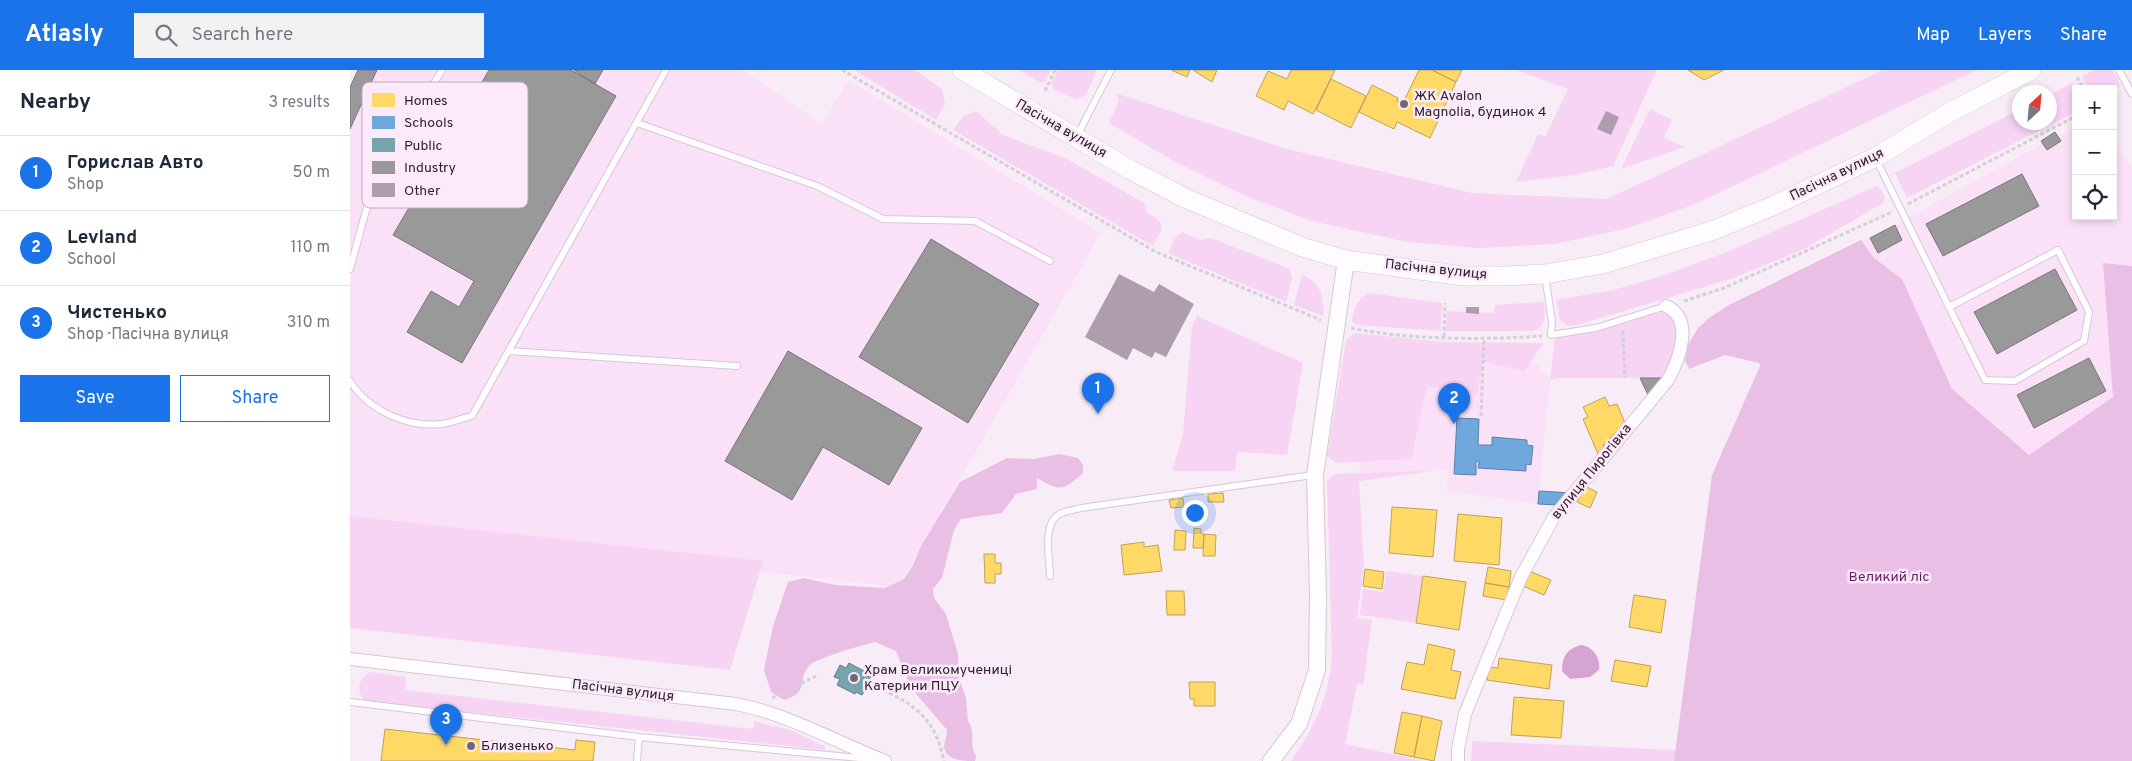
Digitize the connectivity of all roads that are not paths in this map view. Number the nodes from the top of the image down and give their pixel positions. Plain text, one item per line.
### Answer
1 (442, 70) edge
2 (666, 70) edge
3 (962, 70) edge
4 (1111, 70) edge
5 (2031, 70) edge
6 (2119, 70) edge
7 (435, 82) edge
8 (2132, 94) edge
9 (637, 123) junction
10 (1077, 138) junction
11 (1876, 158) junction
12 (367, 208) edge
13 (1346, 260) junction
14 (1050, 261) dead end
15 (350, 269) edge
16 (1545, 274) junction
17 (1666, 306) joint
18 (1949, 307) junction
19 (509, 351) junction
20 (737, 366) dead end
21 (350, 381) edge
22 (1315, 475) junction
23 (1050, 576) dead end
24 (350, 662) edge
25 (350, 702) edge
26 (639, 737) junction
27 (637, 761) edge
28 (885, 761) edge
29 (1271, 761) edge
30 (1458, 761) edge

1 - 7 lane
2 - 9 lane
3 - 10 main road, Пасічна вулиця
4 - 10 lane
5 - 11 main road, Пасічна вулиця
6 - 8 lane
9 - 14 lane
9 - 19 lane
10 - 13 main road, Пасічна вулиця
11 - 16 main road, Пасічна вулиця
11 - 18 lane
12 - 15 lane
13 - 16 main road, Пасічна вулиця
13 - 22 street
16 - 17 lane
17 - 30 street, вулиця Пирогівка
18 - 18 lane
19 - 20 lane
19 - 21 lane
22 - 23 lane
22 - 29 street
24 - 28 street, Пасічна вулиця
25 - 26 lane
26 - 27 lane
26 - 28 lane

